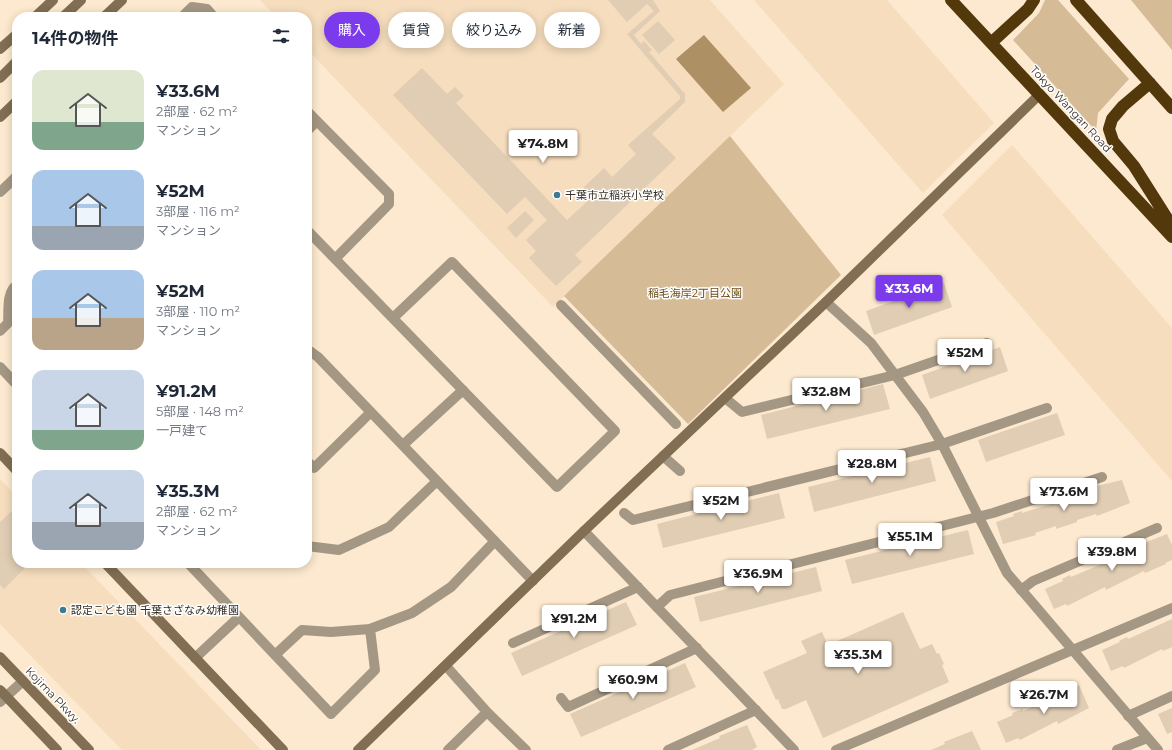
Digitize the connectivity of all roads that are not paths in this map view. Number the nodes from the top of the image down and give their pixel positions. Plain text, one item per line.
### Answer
1 (53, 0) edge
2 (80, 0) edge
3 (122, 0) edge
4 (951, 0) edge
5 (1034, 0) edge
6 (1076, 0) edge
7 (40, 12) edge
8 (68, 12) edge
9 (109, 12) edge
10 (187, 12) edge
11 (209, 12) edge
12 (12, 39) edge
13 (991, 43) junction
14 (0, 50) edge
15 (12, 66) edge
16 (0, 78) edge
17 (1150, 83) junction
18 (1039, 95) junction
19 (12, 105) edge
20 (1172, 108) edge
21 (312, 116) edge
22 (0, 117) edge
23 (317, 121) junction
24 (312, 126) edge
25 (12, 181) edge
26 (0, 192) edge
27 (1172, 226) edge
28 (312, 235) edge
29 (1172, 237) edge
30 (335, 258) junction
31 (12, 288) edge
32 (826, 302) junction
33 (561, 306) dead end
34 (393, 318) junction
35 (0, 331) edge
36 (987, 343) dead end
37 (312, 352) edge
38 (0, 367) edge
39 (895, 375) junction
40 (12, 380) edge
41 (463, 390) junction
42 (725, 398) junction
43 (1047, 408) dead end
44 (371, 412) junction
45 (676, 424) dead end
46 (942, 444) junction
47 (402, 445) junction
48 (0, 453) edge
49 (663, 456) junction
50 (12, 466) edge
51 (312, 466) edge
52 (680, 471) dead end
53 (1102, 477) dead end
54 (437, 481) junction
55 (624, 513) dead end
56 (977, 517) junction
57 (1157, 528) dead end
58 (584, 531) junction
59 (495, 541) junction
60 (312, 547) edge
61 (109, 568) edge
62 (193, 568) edge
63 (533, 581) junction
64 (638, 587) junction
65 (1021, 590) junction
66 (657, 607) junction
67 (1172, 608) edge
68 (239, 617) junction
69 (370, 629) junction
70 (513, 643) dead end
71 (697, 648) junction
72 (1073, 651) junction
73 (275, 655) junction
74 (0, 657) edge
75 (195, 658) junction
76 (446, 666) junction
77 (23, 680) junction
78 (2, 696) edge
79 (1172, 696) edge
80 (561, 698) dead end
81 (756, 710) junction
82 (487, 712) junction
83 (1128, 716) junction
84 (1147, 738) junction
85 (57, 750) edge
86 (89, 750) edge
87 (283, 750) edge
88 (358, 750) edge
89 (448, 750) edge
90 (526, 750) edge
91 (668, 750) edge
92 (794, 750) edge
93 (836, 750) edge
94 (1117, 750) edge
95 (1158, 750) edge

1 - 7 street
2 - 8 street
3 - 9 street
4 - 13 highway, Tokyo Wangan Road
5 - 13 highway
6 - 17 highway
10 - 11 street
12 - 14 street
13 - 18 highway, Tokyo Wangan Road
15 - 16 street
17 - 20 highway
17 - 27 highway
18 - 29 highway, Tokyo Wangan Road
18 - 32 street
19 - 22 street
21 - 23 street
23 - 24 street
23 - 30 street
25 - 26 street
28 - 30 street
30 - 34 street
31 - 35 street
32 - 39 street
32 - 42 street
33 - 45 street
34 - 41 street
34 - 41 street
36 - 39 street
37 - 44 street
38 - 40 street
39 - 42 street
39 - 46 street
41 - 47 street
42 - 49 street
43 - 46 street
44 - 47 street
44 - 51 street
46 - 55 street
46 - 56 street
47 - 54 street
48 - 50 street
49 - 52 street
49 - 58 street
53 - 56 street
54 - 59 street
54 - 60 street
56 - 65 street
56 - 66 street
57 - 65 street
58 - 63 street
58 - 64 street
59 - 63 street
59 - 69 street
61 - 75 street
62 - 68 street
63 - 76 street
64 - 66 street
64 - 70 street
65 - 72 street
66 - 71 street
67 - 72 street
68 - 73 street
68 - 75 street
69 - 73 street
69 - 73 street
71 - 80 street
71 - 81 street
72 - 83 street
72 - 93 street
74 - 77 street, Kojima Pkwy.
75 - 87 street
76 - 82 street
76 - 88 street
77 - 78 street
77 - 86 street, Kojima Pkwy.
78 - 85 street
79 - 83 street
81 - 91 street
81 - 92 street
82 - 89 street
82 - 90 street
83 - 84 street
84 - 94 street
84 - 95 street

